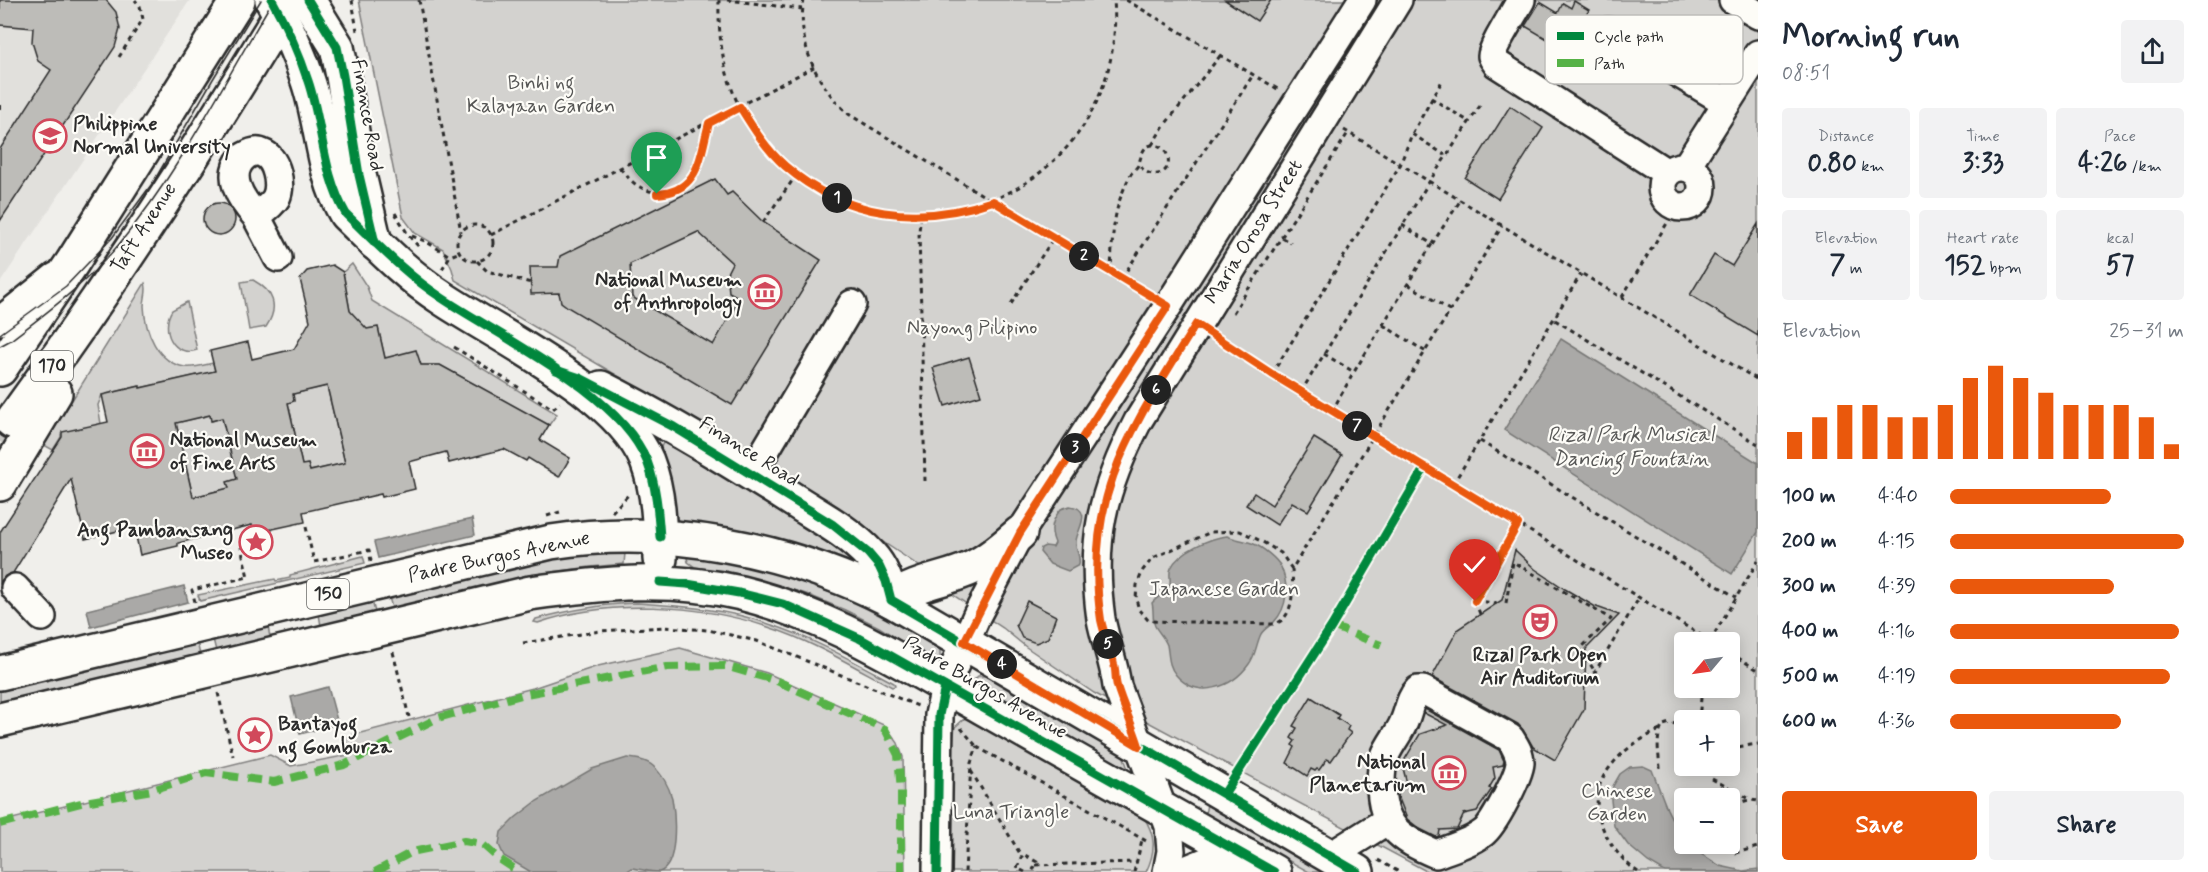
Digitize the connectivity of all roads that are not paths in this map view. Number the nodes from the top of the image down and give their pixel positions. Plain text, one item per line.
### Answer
1 (238, 0) edge
2 (338, 0) edge
3 (1362, 0) edge
4 (1398, 0) edge
5 (1521, 0) edge
6 (1733, 0) edge
7 (287, 4) edge
8 (1758, 15) edge
9 (348, 42) junction
10 (1758, 54) edge
11 (1743, 76) edge
12 (1696, 84) edge
13 (1738, 84) edge
14 (1726, 102) junction
15 (1676, 170) junction
16 (1677, 207) road end
17 (256, 216) dead end
18 (375, 243) junction
19 (278, 258) dead end
20 (72, 263) junction
21 (852, 304) dead end
22 (90, 311) junction
23 (0, 321) edge
24 (0, 369) edge
25 (556, 370) junction
26 (12, 421) tunnel mouth
27 (674, 427) junction
28 (646, 458) junction
29 (752, 473) junction
30 (0, 484) edge
31 (1020, 533) junction
32 (660, 537) junction
33 (660, 582) junction
34 (15, 588) dead end
35 (891, 600) junction
36 (42, 617) dead end
37 (964, 642) junction
38 (0, 673) edge
39 (942, 701) junction
40 (0, 720) edge
41 (1139, 746) junction
42 (1163, 810) junction
43 (1388, 820) junction
44 (1246, 856) junction
45 (1439, 863) edge
46 (1343, 864) edge
47 (937, 872) edge
48 (1167, 872) edge
49 (1188, 872) edge
50 (1274, 872) edge

1 - 20 main road, Taft Avenue / 170
2 - 9 main road
3 - 31 street, Maria Orosa Street
4 - 41 street, Maria Orosa Street
5 - 15 street
6 - 8 street
7 - 9 main road, Finance Road
7 - 18 main road, Finance Road
7 - 22 main road, Taft Avenue / 170
9 - 18 main road, Finance Road
10 - 11 street
12 - 14 street
13 - 14 street
14 - 15 street
15 - 16 street
17 - 19 street
18 - 25 main road, Finance Road
20 - 23 street
20 - 24 main road, Taft Avenue / 170
21 - 29 street
22 - 26 main road, Taft Avenue / 170
22 - 30 main road
25 - 27 main road, Finance Road
25 - 28 main road, Finance Road
27 - 28 main road
27 - 29 main road, Finance Road
28 - 32 main road, Finance Road
29 - 35 main road, Finance Road
31 - 35 main road
31 - 37 street, Maria Orosa Street
32 - 33 main road, Finance Road
32 - 35 main road, Padre Burgos Avenue / 150
32 - 38 main road, Padre Burgos Avenue / 150
33 - 39 main road, Padre Burgos Avenue / 150
33 - 40 main road, Padre Burgos Avenue / 150
34 - 36 street
35 - 37 main road, Padre Burgos Avenue / 150
37 - 39 street, Maria Orosa Street
37 - 41 main road, Padre Burgos Avenue / 150
39 - 42 main road, Padre Burgos Avenue / 150
39 - 47 street
41 - 42 street, Maria Orosa Street
41 - 46 main road, Padre Burgos Avenue / 150
42 - 44 main road, Padre Burgos Avenue / 150
42 - 48 street, Maria Orosa Street
43 - 45 street
43 - 45 street
43 - 46 street
44 - 49 main road
44 - 50 main road, Padre Burgos Avenue / 150

